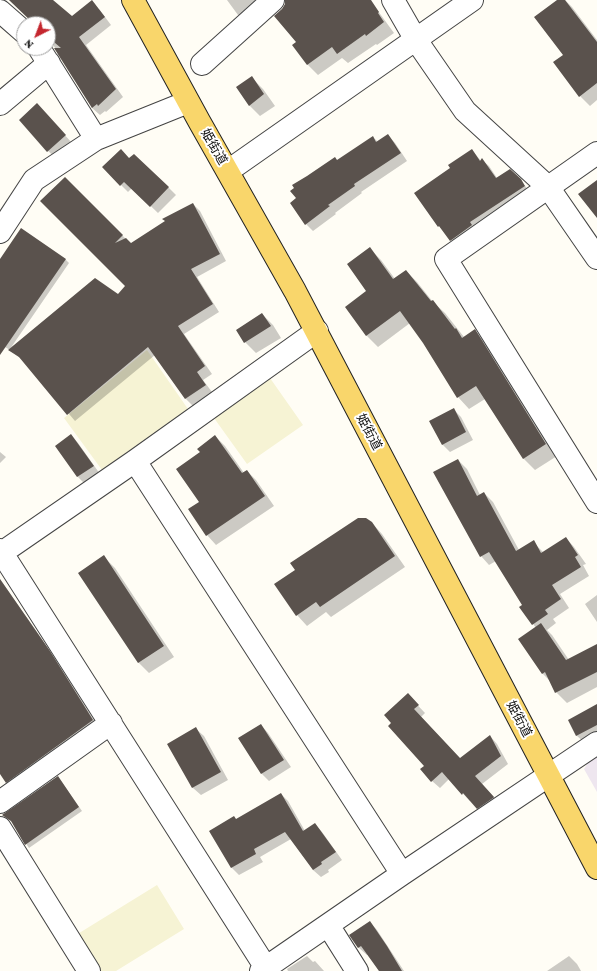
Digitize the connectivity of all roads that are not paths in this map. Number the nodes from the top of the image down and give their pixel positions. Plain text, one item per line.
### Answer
1 (133, 0) edge
2 (273, 0) edge
3 (392, 0) edge
4 (472, 0) edge
5 (0, 11) edge
6 (16, 25) edge
7 (416, 40) junction
8 (44, 56) edge
9 (202, 64) dead end
10 (188, 102) junction
11 (0, 104) edge
12 (96, 139) junction
13 (597, 153) edge
14 (228, 171) junction
15 (548, 187) junction
16 (0, 232) edge
17 (597, 258) edge
18 (316, 331) junction
19 (135, 461) junction
20 (597, 502) edge
21 (1, 552) edge
22 (111, 724) junction
23 (597, 743) edge
24 (549, 776) junction
25 (0, 802) edge
26 (0, 828) edge
27 (597, 868) edge
28 (402, 874) junction
29 (328, 925) junction
30 (265, 970) edge
31 (89, 971) edge
32 (357, 971) edge

1 - 10 main road, 姫街道
2 - 9 street
3 - 7 street
4 - 7 street
5 - 6 street
7 - 14 street
7 - 15 street
8 - 11 street
8 - 12 street
10 - 12 street
10 - 14 main road, 姫街道
12 - 16 street
13 - 15 street
14 - 18 main road, 姫街道
15 - 17 street
15 - 20 street
18 - 19 street
18 - 24 main road, 姫街道
19 - 21 street
19 - 28 street
21 - 22 street
22 - 25 street
22 - 30 street
23 - 24 street
24 - 27 main road, 姫街道
24 - 28 street
26 - 31 street
28 - 29 street
29 - 30 street
29 - 32 street

